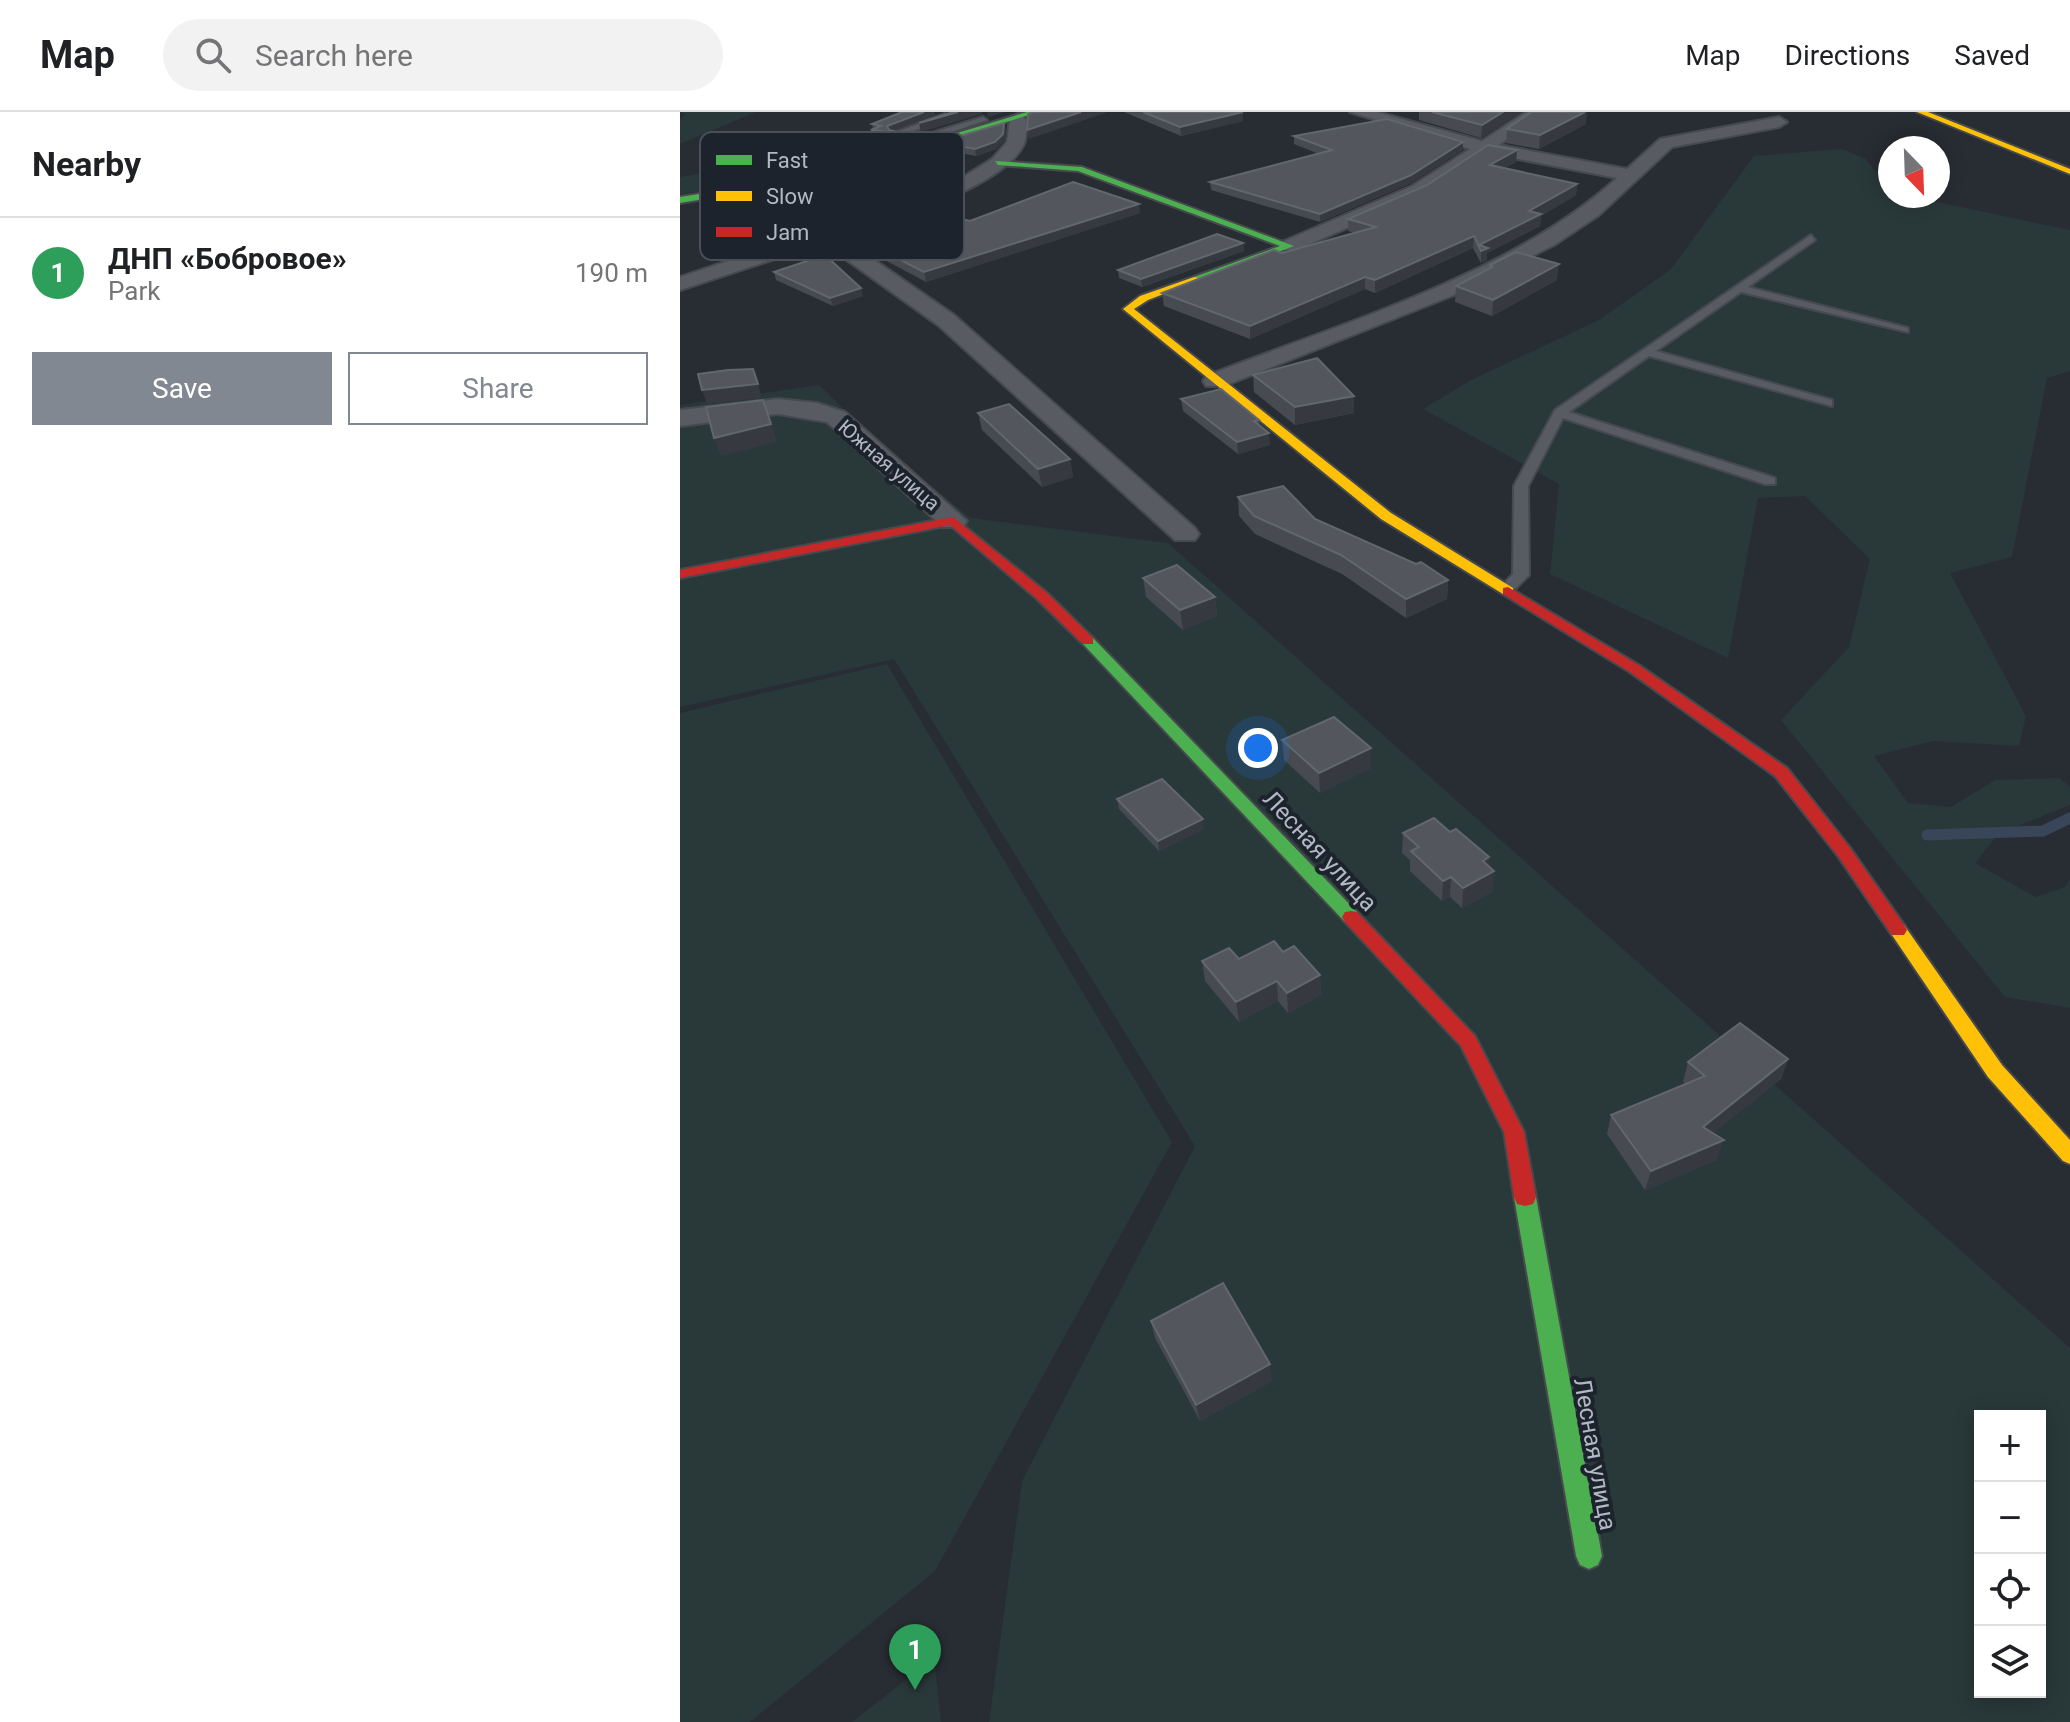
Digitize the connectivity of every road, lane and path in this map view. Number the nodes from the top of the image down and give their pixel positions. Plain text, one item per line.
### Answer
1 (938, 112) edge
2 (1537, 112) edge
3 (1921, 112) edge
4 (1958, 112) edge
5 (1366, 113) edge
6 (953, 115) junction
7 (1009, 119) edge
8 (1779, 122) dead end
9 (901, 132) edge
10 (952, 132) edge
11 (964, 133) edge
12 (1484, 147) junction
13 (2070, 155) edge
14 (998, 163) junction
15 (2070, 172) edge
16 (1630, 175) junction
17 (964, 183) edge
18 (700, 197) edge
19 (680, 200) edge
20 (1811, 238) dead end
21 (1289, 246) junction
22 (749, 260) edge
23 (861, 260) edge
24 (680, 284) edge
25 (1739, 288) junction
26 (1904, 330) dead end
27 (1647, 352) junction
28 (1215, 381) junction
29 (1828, 403) dead end
30 (1559, 413) junction
31 (680, 418) edge
32 (1770, 481) dead end
33 (953, 521) junction
34 (1185, 534) dead end
35 (680, 574) edge
36 (1506, 590) junction
37 (2070, 1155) edge
38 (1589, 1556) dead end

1 - 6 lane
2 - 12 street
3 - 15 main road
4 - 13 main road
5 - 12 street
6 - 7 lane
6 - 9 lane
7 - 10 lane
7 - 11 main road
7 - 14 street
8 - 16 street
12 - 16 street
12 - 21 street
14 - 17 street
14 - 21 main road
16 - 28 street
18 - 19 main road
20 - 25 lane
21 - 28 main road
22 - 24 street
23 - 34 street
25 - 26 lane
25 - 27 lane
27 - 29 lane
27 - 30 lane
28 - 36 main road
30 - 32 lane
30 - 36 lane
31 - 33 street, Южная улица
33 - 35 main road
33 - 38 main road, Лесная улица
36 - 37 main road

